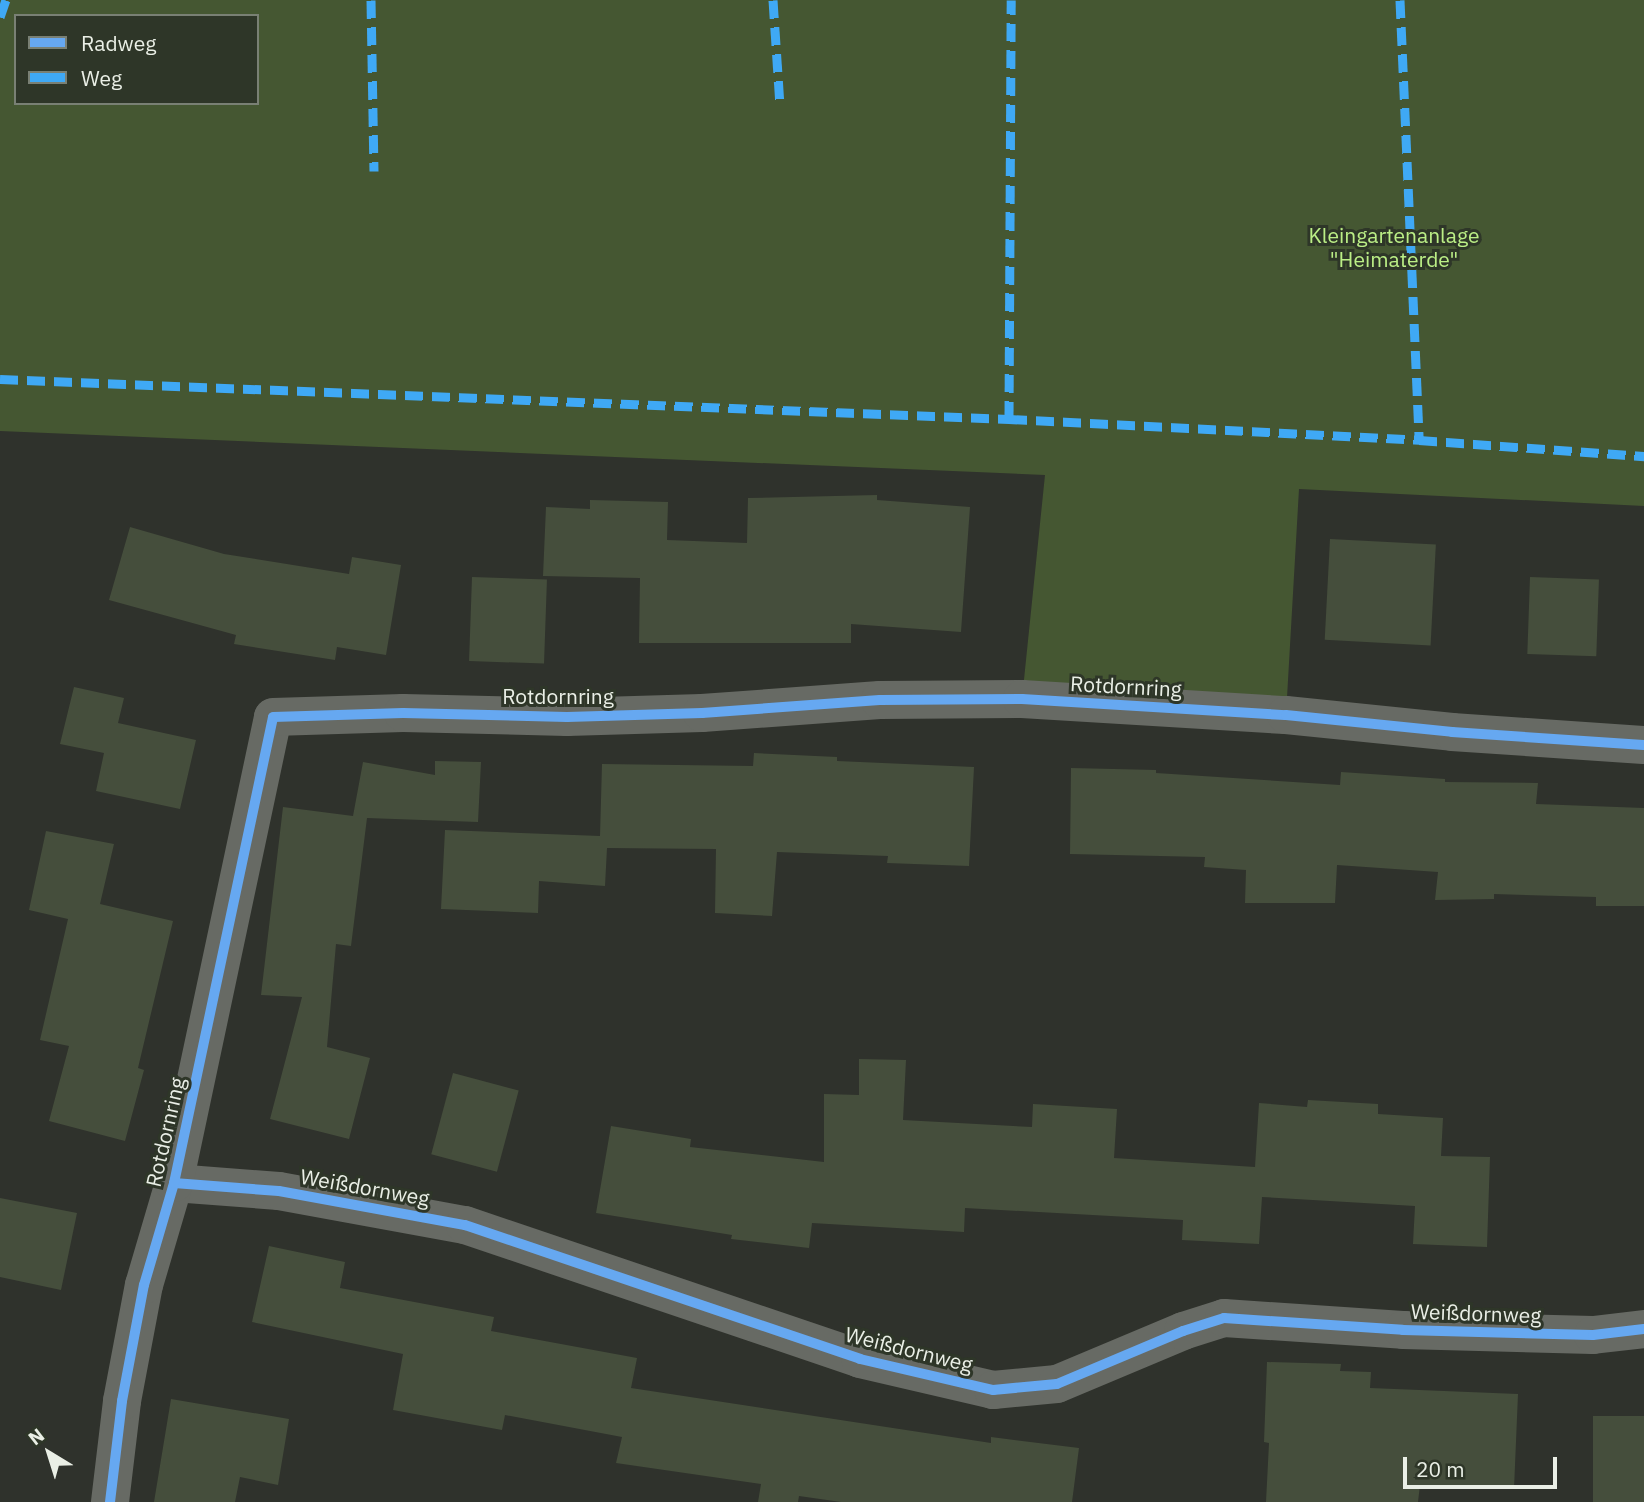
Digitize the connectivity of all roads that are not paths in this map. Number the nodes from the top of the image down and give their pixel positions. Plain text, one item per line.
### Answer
1 (1644, 746) edge
2 (174, 1183) junction
3 (1644, 1329) edge
4 (110, 1502) edge

1 - 2 street, Rotdornring
2 - 3 street, Weißdornweg
2 - 4 street, Rotdornring

